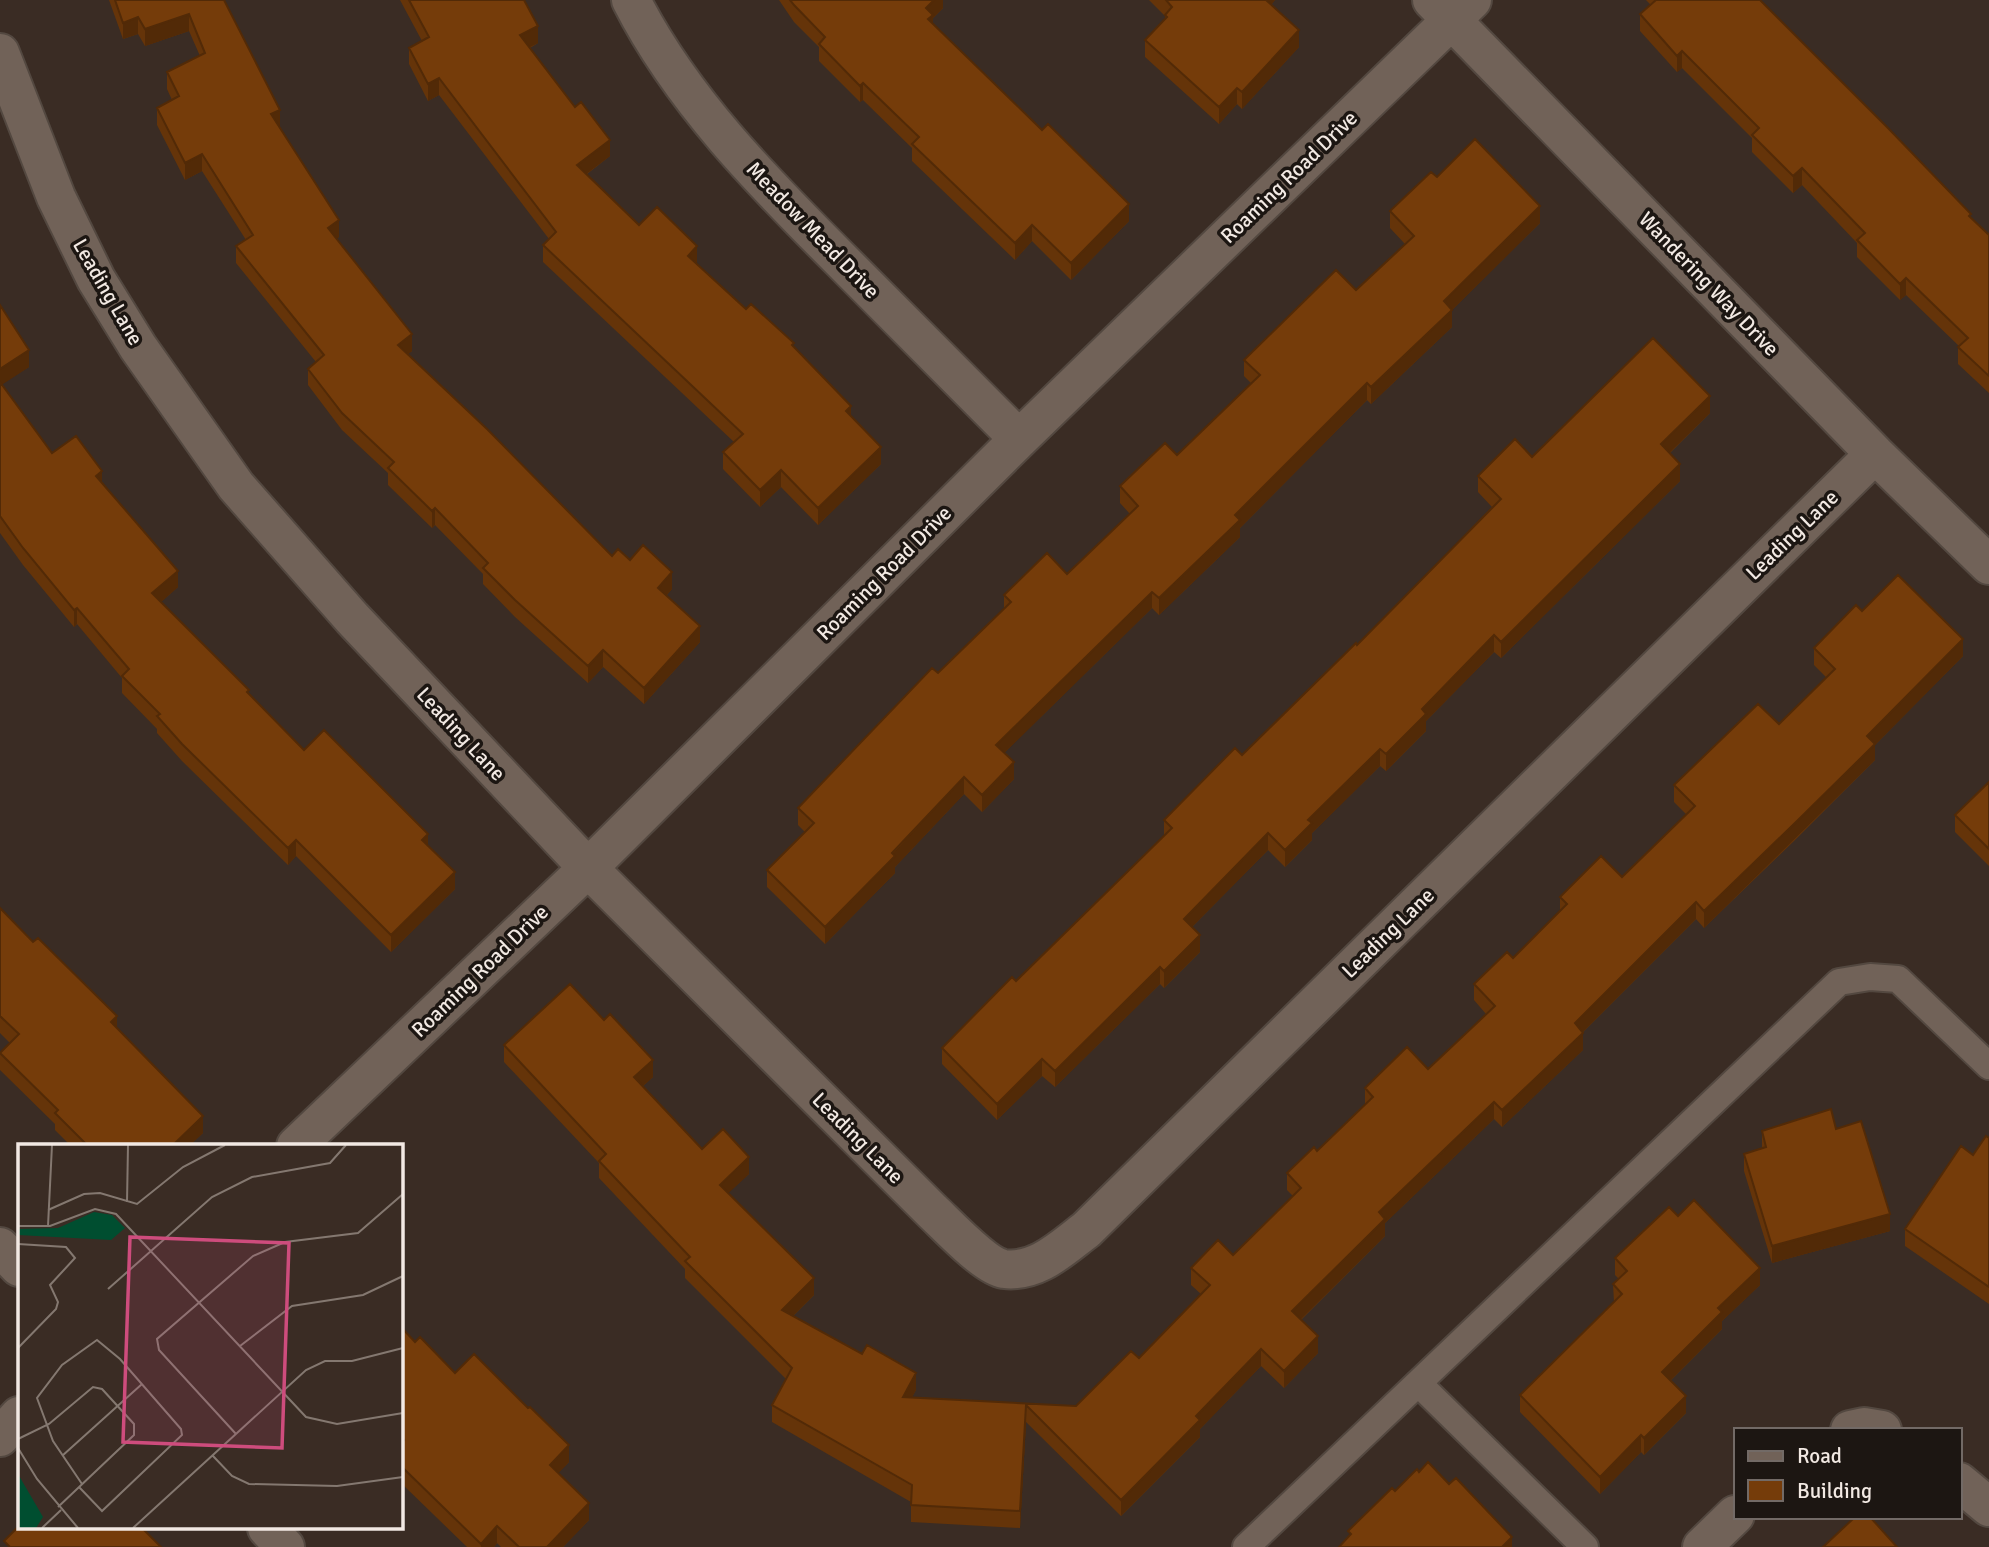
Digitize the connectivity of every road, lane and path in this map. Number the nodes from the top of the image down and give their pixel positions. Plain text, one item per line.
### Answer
1 (631, 0) edge
2 (1452, 6) edge
3 (0, 53) edge
4 (1019, 439) junction
5 (1875, 454) junction
6 (1989, 565) edge
7 (588, 868) junction
8 (1989, 1066) edge
9 (298, 1144) edge
10 (0, 1247) edge
11 (18, 1266) edge
12 (1419, 1383) junction
13 (18, 1417) edge
14 (0, 1437) edge
15 (1961, 1484) edge
16 (1989, 1507) edge
17 (1734, 1516) edge
18 (269, 1530) edge
19 (285, 1547) edge
20 (1246, 1547) edge
21 (1585, 1547) edge
22 (1703, 1547) edge

1 - 4 street, Meadow Mead Drive
2 - 4 street, Roaming Road Drive
2 - 5 street, Wandering Way Drive
3 - 7 street, Leading Lane
4 - 7 street, Roaming Road Drive
5 - 6 street, Wandering Way Drive
5 - 7 street, Leading Lane
7 - 9 street, Roaming Road Drive
8 - 12 lane
10 - 11 street
12 - 20 lane
12 - 21 lane
13 - 14 street
15 - 16 street
17 - 22 street
18 - 19 street

